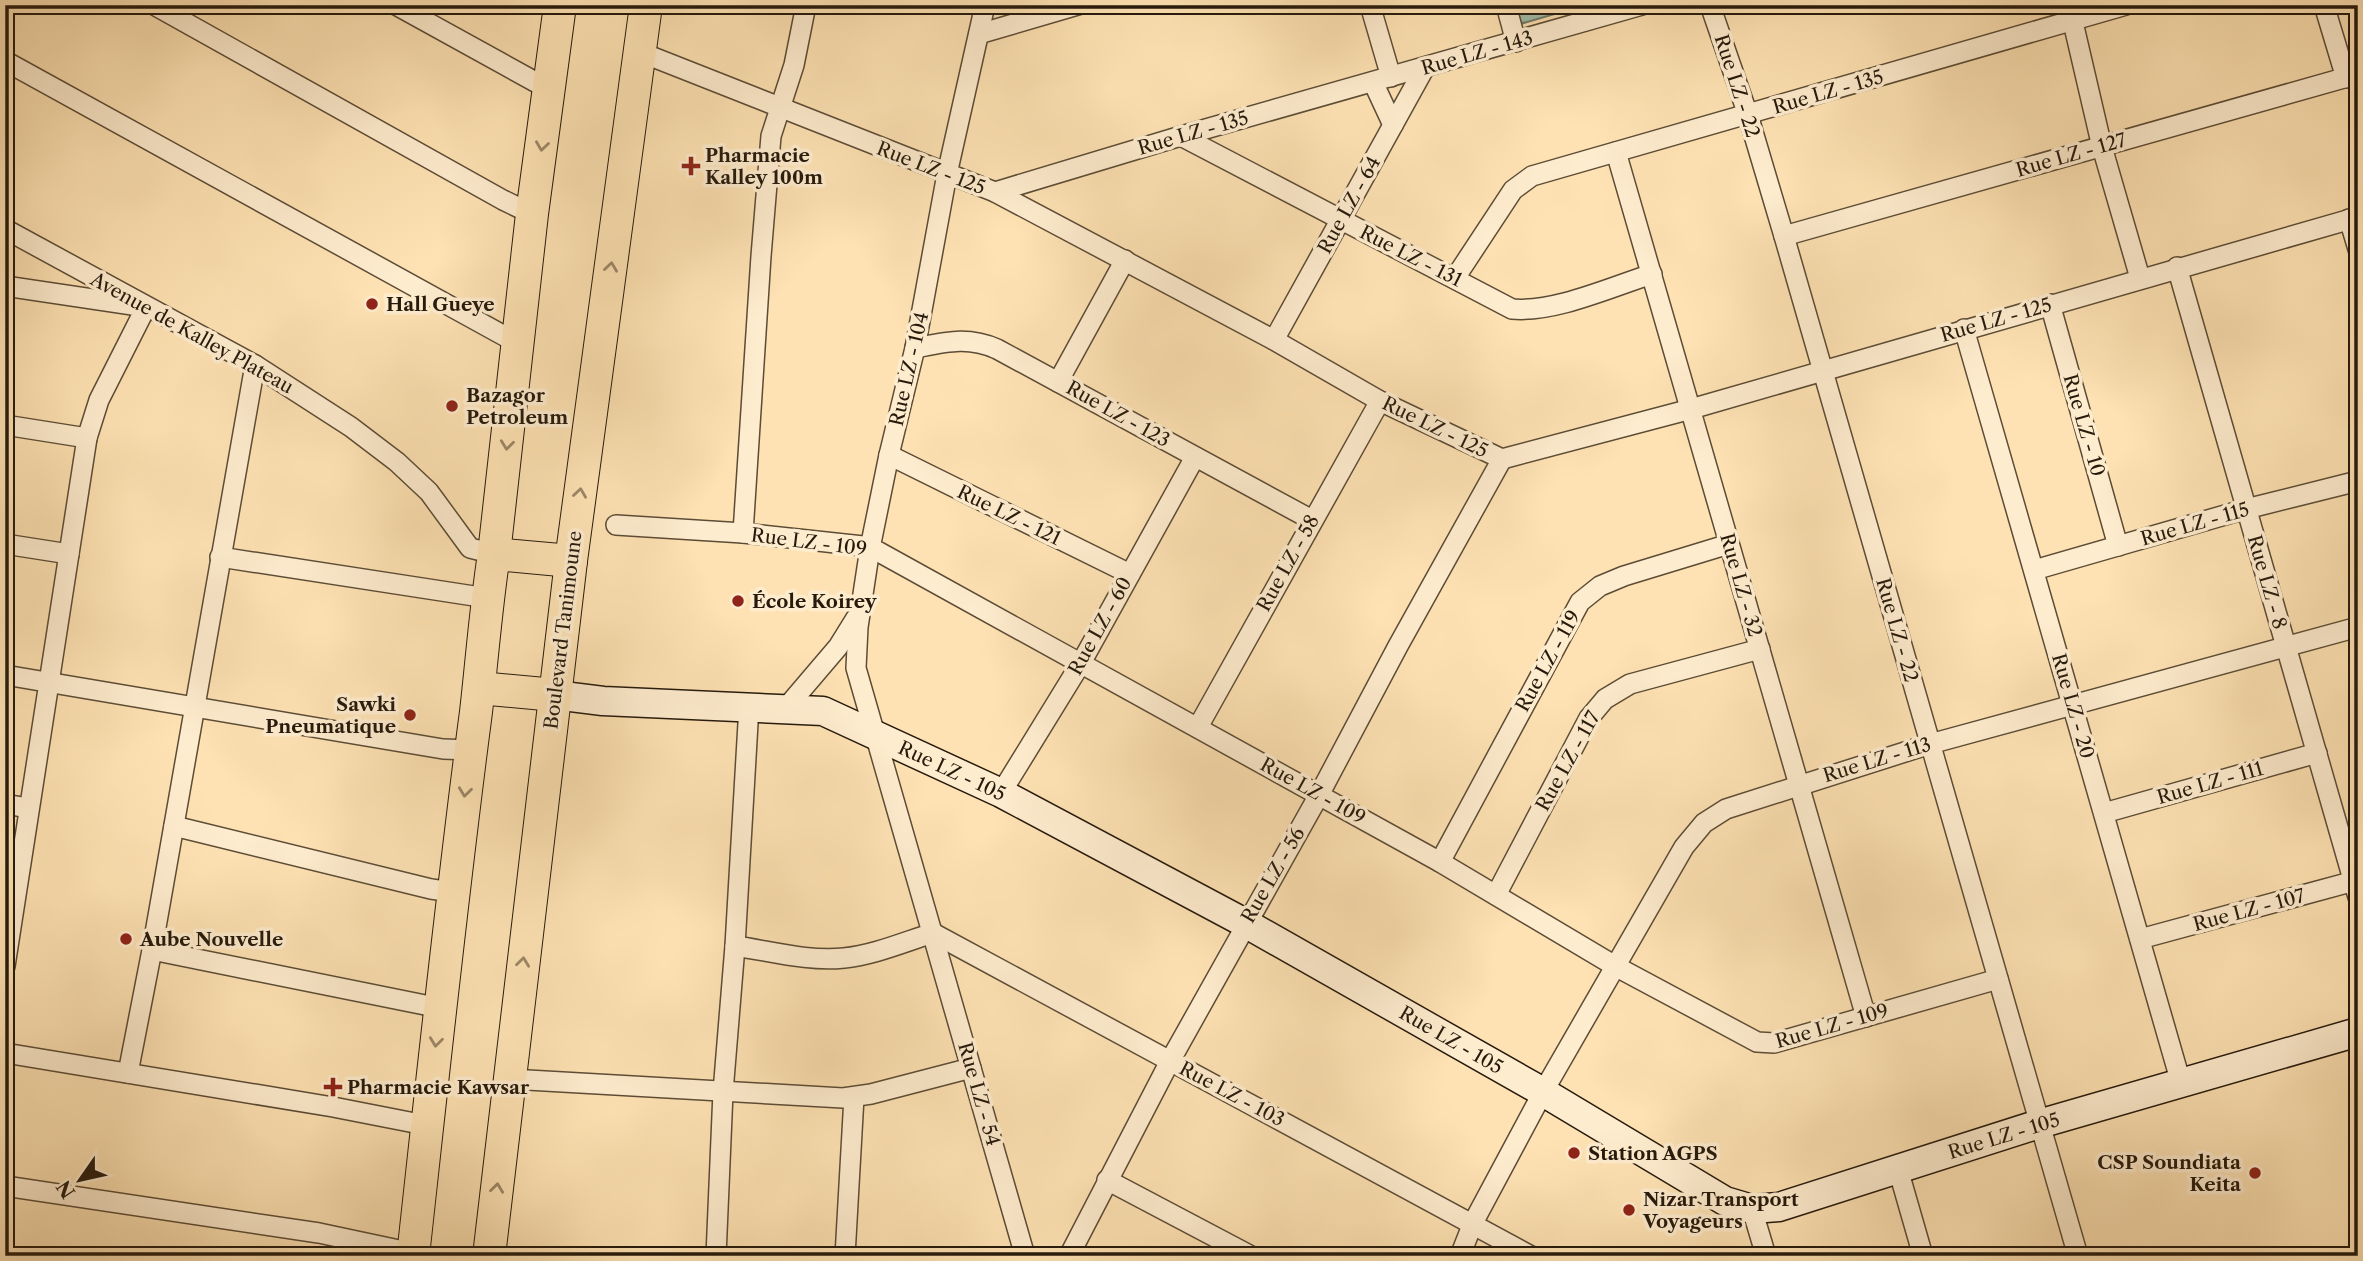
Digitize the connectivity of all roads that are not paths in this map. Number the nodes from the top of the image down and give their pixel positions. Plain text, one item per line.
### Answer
1 (153, 5) edge
2 (396, 5) edge
3 (560, 5) edge
4 (646, 5) edge
5 (806, 5) edge
6 (985, 5) edge
7 (1078, 5) edge
8 (1370, 5) edge
9 (1506, 5) edge
10 (1642, 5) edge
11 (1710, 5) edge
12 (2126, 5) edge
13 (2324, 5) edge
14 (2070, 13) edge
15 (979, 34) junction
16 (1516, 42) junction
17 (640, 52) junction
18 (5, 61) edge
19 (1424, 69) junction
20 (2352, 76) edge
21 (1382, 80) junction
22 (550, 90) junction
23 (779, 108) junction
24 (1748, 115) junction
25 (1393, 125) junction
26 (1181, 136) junction
27 (2102, 146) junction
28 (1616, 152) junction
29 (947, 174) junction
30 (995, 192) junction
31 (533, 214) junction
32 (2354, 218) edge
33 (1341, 220) junction
34 (5, 229) edge
35 (1784, 236) junction
36 (2358, 249) edge
37 (1125, 260) junction
38 (2177, 267) junction
39 (1652, 274) junction
40 (1455, 278) junction
41 (2140, 278) junction
42 (5, 286) edge
43 (2050, 304) junction
44 (146, 307) junction
45 (1965, 329) junction
46 (1275, 340) junction
47 (519, 344) junction
48 (915, 348) junction
49 (255, 365) junction
50 (1822, 370) junction
51 (1058, 382) junction
52 (1380, 401) junction
53 (1691, 409) junction
54 (5, 425) edge
55 (87, 438) junction
56 (889, 455) junction
57 (1195, 457) junction
58 (1502, 459) junction
59 (2358, 481) edge
60 (2246, 509) junction
61 (1312, 520) junction
62 (616, 525) dead end
63 (743, 533) junction
64 (5, 544) edge
65 (1729, 544) junction
66 (2118, 546) junction
67 (870, 548) junction
68 (69, 554) junction
69 (494, 554) junction
70 (220, 557) junction
71 (571, 561) junction
72 (2034, 570) junction
73 (1130, 575) junction
74 (487, 598) junction
75 (860, 611) junction
76 (2358, 627) edge
77 (2286, 646) junction
78 (1760, 649) junction
79 (1081, 663) junction
80 (5, 675) edge
81 (50, 682) junction
82 (479, 688) junction
83 (555, 695) junction
84 (2072, 704) junction
85 (194, 705) junction
86 (749, 706) junction
87 (786, 708) junction
88 (1198, 727) junction
89 (873, 734) junction
90 (1930, 744) junction
91 (471, 750) junction
92 (2317, 753) junction
93 (1798, 785) junction
94 (1001, 793) junction
95 (1319, 794) junction
96 (5, 804) edge
97 (28, 808) junction
98 (2104, 814) junction
99 (174, 826) junction
100 (1440, 862) junction
101 (2356, 886) edge
102 (452, 892) junction
103 (1496, 895) junction
104 (1245, 923) junction
105 (8, 924) edge
106 (933, 933) junction
107 (2140, 939) junction
108 (735, 946) junction
109 (152, 950) junction
110 (5, 966) edge
111 (1615, 966) junction
112 (1998, 979) junction
113 (440, 1008) junction
114 (1866, 1017) junction
115 (2358, 1032) edge
116 (5, 1053) edge
117 (1170, 1061) junction
118 (971, 1068) junction
119 (128, 1073) junction
120 (510, 1079) junction
121 (2181, 1083) junction
122 (723, 1092) junction
123 (1543, 1092) junction
124 (854, 1097) junction
125 (2039, 1124) junction
126 (425, 1125) junction
127 (1898, 1169) junction
128 (1107, 1180) junction
129 (5, 1186) edge
130 (1752, 1209) junction
131 (1473, 1223) junction
132 (413, 1255) edge
133 (489, 1256) edge
134 (716, 1256) edge
135 (845, 1256) edge
136 (1025, 1256) edge
137 (1069, 1256) edge
138 (1251, 1256) edge
139 (1460, 1256) edge
140 (1531, 1256) edge
141 (1766, 1256) edge
142 (1923, 1256) edge
143 (2078, 1256) edge

1 - 31 street
2 - 22 street
3 - 22 main road
4 - 17 main road, Boulevard Tanimoune
5 - 23 street
6 - 15 street, Rue LZ - 104
7 - 15 street
8 - 21 street
9 - 16 street
10 - 16 street, Rue LZ - 143
11 - 24 street, Rue LZ - 22
12 - 14 street, Rue LZ - 135
13 - 20 street
14 - 24 street, Rue LZ - 135
14 - 27 street
15 - 29 street, Rue LZ - 104
16 - 19 street, Rue LZ - 143
17 - 23 street, Rue LZ - 125
71 -> 17 main road, Boulevard Tanimoune
18 - 47 street
19 - 21 street, Rue LZ - 143
19 - 25 street, Rue LZ - 64
20 - 27 street, Rue LZ - 127
21 - 25 street
21 - 26 street, Rue LZ - 135
22 -> 31 main road
23 - 29 street, Rue LZ - 125
23 - 63 street
24 - 28 street, Rue LZ - 135
24 - 35 street, Rue LZ - 22
25 - 33 street, Rue LZ - 64
26 - 30 street, Rue LZ - 135
26 - 33 street, Rue LZ - 131
27 - 35 street, Rue LZ - 127
27 - 41 street
28 - 39 street, Rue LZ - 32
28 - 40 street, Rue LZ - 135
29 - 30 street, Rue LZ - 125
29 - 48 street, Rue LZ - 104
30 - 37 street, Rue LZ - 125
31 - 47 main road
32 - 36 street
32 - 38 street, Rue LZ - 125
33 - 40 street, Rue LZ - 131
33 - 46 street, Rue LZ - 64
34 - 44 street, Avenue de Kalley Plateau
35 - 50 street, Rue LZ - 22
37 - 46 street, Rue LZ - 125
37 - 51 street
38 - 41 street, Rue LZ - 125
38 - 60 street, Rue LZ - 8
39 - 40 street, Rue LZ - 131
39 - 53 street, Rue LZ - 32
41 - 43 street, Rue LZ - 125
42 - 44 street
43 - 45 street, Rue LZ - 125
43 - 66 street, Rue LZ - 10
44 - 49 street, Avenue de Kalley Plateau
44 - 55 street
45 - 50 street, Rue LZ - 125
45 - 72 street, Rue LZ - 20
46 - 52 street, Rue LZ - 125
47 -> 69 main road
48 - 51 street, Rue LZ - 123
48 - 56 street, Rue LZ - 104
49 - 69 street, Avenue de Kalley Plateau
49 - 70 street
50 - 53 street, Rue LZ - 125
50 - 90 street, Rue LZ - 22
51 - 57 street, Rue LZ - 123
52 - 58 street, Rue LZ - 125
52 - 61 street, Rue LZ - 58
53 - 58 street, Rue LZ - 125
53 - 65 street, Rue LZ - 32
54 - 55 street
55 - 68 street
56 - 67 street, Rue LZ - 104
56 - 73 street, Rue LZ - 121
57 - 61 street, Rue LZ - 123
57 - 73 street, Rue LZ - 60
58 - 95 street, Rue LZ - 56
59 - 60 street, Rue LZ - 115
60 - 66 street, Rue LZ - 115
60 - 77 street, Rue LZ - 8
61 - 88 street, Rue LZ - 58
62 - 63 street, Rue LZ - 109
63 - 67 street, Rue LZ - 109
64 - 68 street
65 - 78 street, Rue LZ - 32
65 - 100 street, Rue LZ - 119
66 - 72 street, Rue LZ - 115
67 - 75 street, Rue LZ - 104
67 - 79 street, Rue LZ - 109
68 - 81 street
69 - 71 main road
69 - 74 main road
70 - 74 street
70 - 85 street
71 - 83 main road, Boulevard Tanimoune
72 - 84 street, Rue LZ - 20
73 - 79 street, Rue LZ - 60
74 - 82 main road
75 - 87 street
75 - 89 street, Rue LZ - 104
76 - 77 street, Rue LZ - 113
77 - 84 street, Rue LZ - 113
77 - 92 street, Rue LZ - 8
78 - 93 street, Rue LZ - 32
78 - 103 street, Rue LZ - 117
79 - 88 street, Rue LZ - 109
79 - 94 street, Rue LZ - 60
80 - 81 street
81 - 85 street
81 - 97 street
82 - 83 main road
82 - 91 main road
83 - 86 main road, Rue LZ - 105
120 -> 83 main road, Boulevard Tanimoune
84 - 90 street, Rue LZ - 113
84 - 98 street, Rue LZ - 20
85 - 91 street
85 - 99 street
86 - 87 main road, Rue LZ - 105
86 - 108 street
87 - 89 main road, Rue LZ - 105
88 - 95 street, Rue LZ - 109
89 - 94 main road, Rue LZ - 105
89 - 106 street, Rue LZ - 54
90 - 93 street, Rue LZ - 113
90 - 112 street, Rue LZ - 22
91 -> 102 main road
92 - 98 street, Rue LZ - 111
92 - 101 street, Rue LZ - 8
93 - 111 street, Rue LZ - 113
93 - 114 street, Rue LZ - 32
94 - 104 main road, Rue LZ - 105
95 - 100 street, Rue LZ - 109
95 - 104 street, Rue LZ - 56
96 - 97 street
97 - 105 street
98 - 107 street, Rue LZ - 20
99 - 102 street
99 - 109 street
100 - 103 street, Rue LZ - 109
101 - 107 street, Rue LZ - 107
102 - 113 main road
103 - 111 street, Rue LZ - 109
104 - 117 street, Rue LZ - 56
104 - 123 main road, Rue LZ - 105
105 - 110 street
106 - 108 street
106 - 117 street, Rue LZ - 103
106 - 118 street, Rue LZ - 54
107 - 121 street, Rue LZ - 20
108 - 122 street
109 - 113 street
109 - 119 street
111 - 114 street, Rue LZ - 109
111 - 123 street, Rue LZ - 113
112 - 114 street, Rue LZ - 109
112 - 125 street, Rue LZ - 22
113 -> 126 main road
115 - 121 main road, Rue LZ - 105
116 - 119 street
117 - 128 street, Rue LZ - 56
117 - 131 street, Rue LZ - 103
118 - 124 street
118 - 136 street, Rue LZ - 54
119 - 126 street
120 - 122 street
133 -> 120 main road, Boulevard Tanimoune
121 - 125 main road, Rue LZ - 105
122 - 124 street
122 - 134 street
123 - 130 main road, Rue LZ - 105
123 - 131 street, Rue LZ - 113
124 - 135 street
125 - 127 main road, Rue LZ - 105
125 - 143 street, Rue LZ - 22
126 - 132 main road
127 - 130 main road, Rue LZ - 105
127 - 142 street
128 - 137 street, Rue LZ - 56
128 - 138 street
129 - 132 street
130 - 141 street
131 - 139 street, Rue LZ - 113
131 - 140 street, Rue LZ - 103

